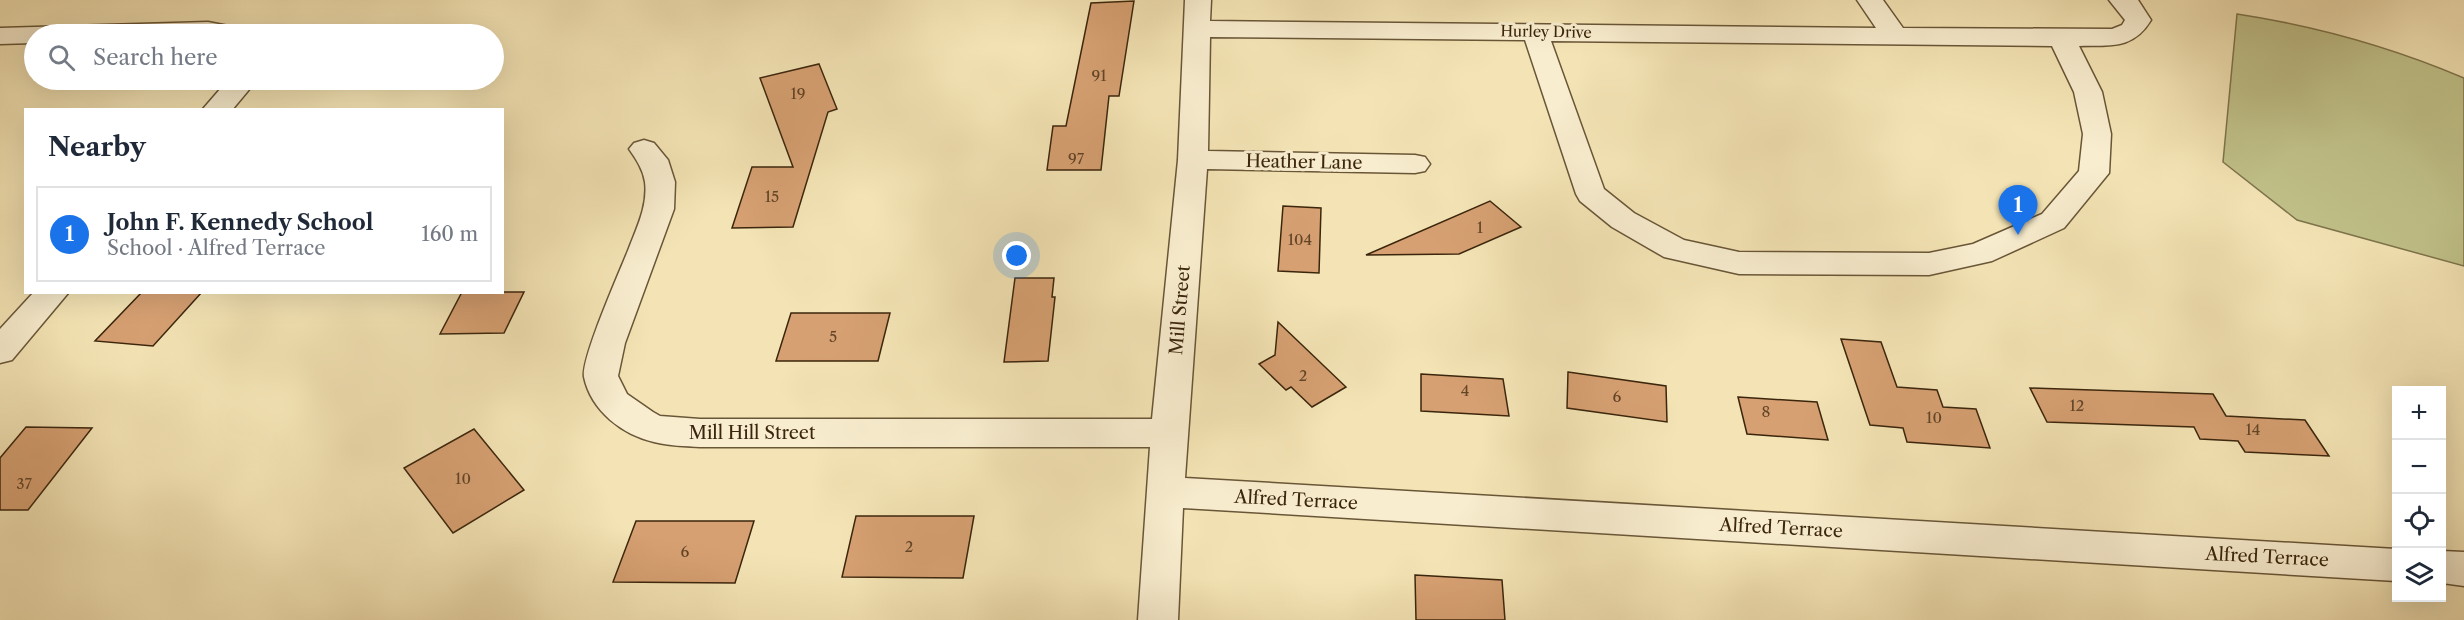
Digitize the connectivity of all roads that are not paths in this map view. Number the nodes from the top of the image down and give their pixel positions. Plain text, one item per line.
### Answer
1 (1870, 0) edge
2 (2122, 0) edge
3 (1198, 14) edge
4 (1535, 32) junction
5 (24, 35) edge
6 (0, 36) edge
7 (1895, 36) junction
8 (2062, 38) junction
9 (234, 90) edge
10 (218, 108) edge
11 (644, 149) dead end
12 (1193, 160) junction
13 (1415, 164) dead end
14 (51, 294) edge
15 (0, 351) edge
16 (1169, 433) junction
17 (1166, 492) junction
18 (2392, 565) edge
19 (2446, 567) edge
20 (2464, 569) edge
21 (1158, 620) edge

1 - 7 street
2 - 8 street, Hurley Drive
3 - 4 street, Hurley Drive
3 - 12 street, Mill Street
4 - 7 street, Hurley Drive
4 - 8 street
5 - 6 street
7 - 8 street, Hurley Drive
9 - 10 street
11 - 16 street, Mill Hill Street
12 - 13 street, Heather Lane
12 - 16 street, Mill Street
14 - 15 street
16 - 17 street, Mill Street
17 - 18 street, Alfred Terrace
17 - 21 street, Mill Street
19 - 20 street

